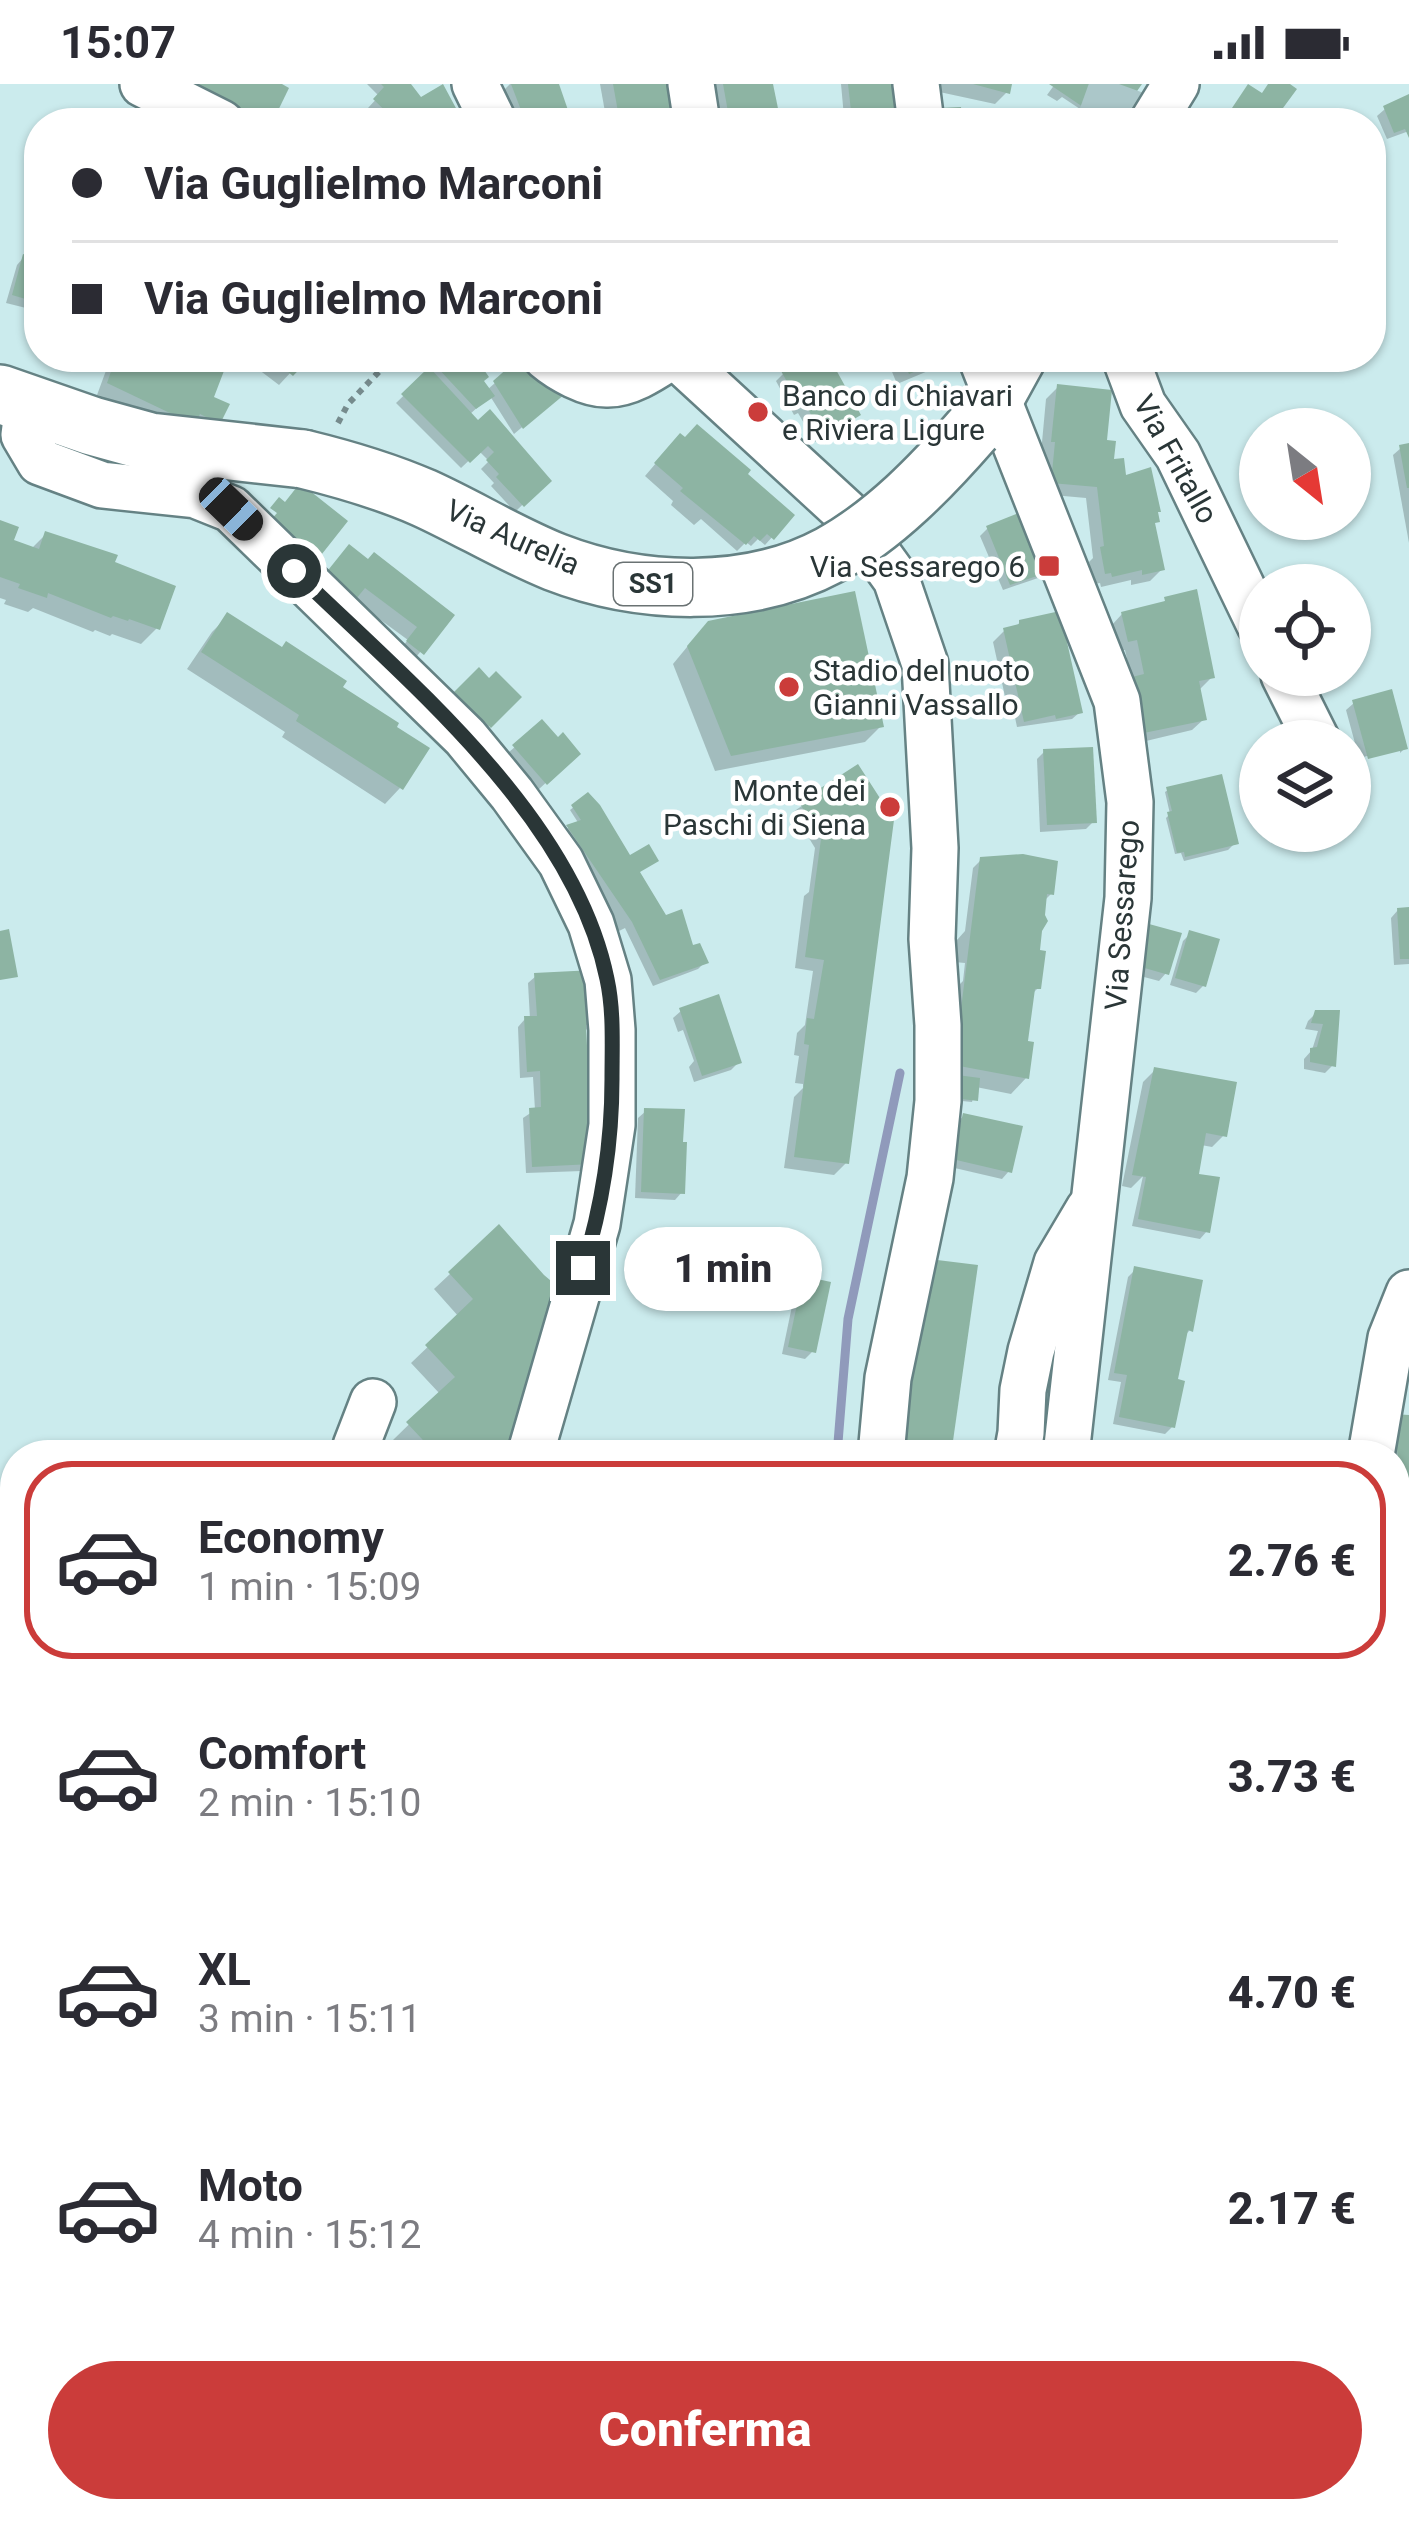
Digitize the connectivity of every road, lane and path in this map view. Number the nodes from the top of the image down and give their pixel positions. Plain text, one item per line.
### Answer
1 (143, 84) edge
2 (191, 108) edge
3 (379, 372) edge
4 (566, 372) edge
5 (647, 372) edge
6 (691, 372) edge
7 (1131, 372) edge
8 (991, 385) edge
9 (14, 399) edge
10 (317, 448) junction
11 (1239, 581) edge
12 (1096, 1196) junction
13 (1409, 1293) edge
14 (373, 1402) dead end
15 (358, 1440) edge
16 (534, 1440) edge
17 (882, 1440) edge
18 (1020, 1440) edge
19 (1068, 1440) edge
20 (1374, 1440) edge

1 - 2 street
3 - 10 path
4 - 5 street
6 - 17 street
7 - 11 street, Via Fritallo
8 - 10 main road, Via Aurelia / SS1, bridge
8 - 12 street, Via Sessarego
9 - 10 main road, Via Aurelia / SS1
9 - 16 street
12 - 18 street
12 - 19 street, Via Sessarego
13 - 20 street
14 - 15 street

